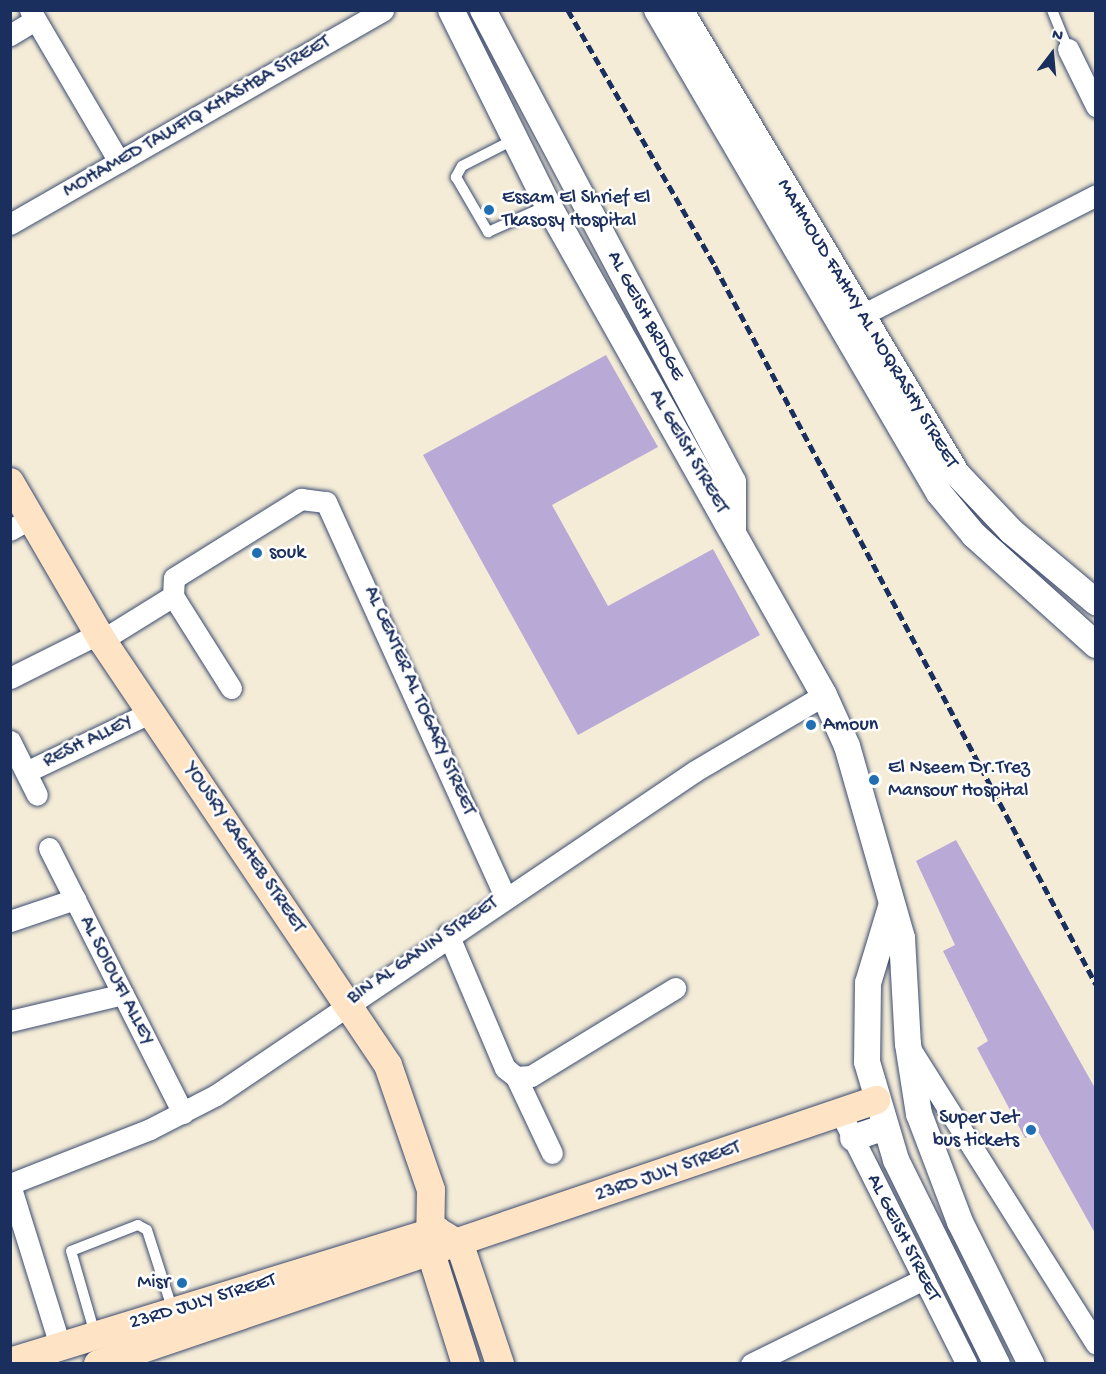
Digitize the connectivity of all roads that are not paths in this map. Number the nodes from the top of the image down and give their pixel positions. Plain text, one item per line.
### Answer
1 (384, 10) edge
2 (451, 10) edge
3 (483, 10) edge
4 (657, 10) edge
5 (680, 10) edge
6 (1052, 10) edge
7 (32, 15) edge
8 (10, 35) edge
9 (1068, 49) joint
10 (1095, 106) edge
11 (515, 140) junction
12 (119, 162) junction
13 (1095, 195) edge
14 (548, 205) junction
15 (10, 224) edge
16 (862, 315) junction
17 (10, 482) edge
18 (21, 524) edge
19 (733, 531) junction
20 (174, 596) junction
21 (1095, 602) edge
22 (100, 637) junction
23 (1095, 645) edge
24 (10, 678) edge
25 (231, 688) dead end
26 (824, 696) junction
27 (151, 712) junction
28 (10, 741) edge
29 (26, 772) junction
30 (37, 795) dead end
31 (48, 848) dead end
32 (505, 896) junction
33 (75, 899) junction
34 (891, 907) junction
35 (10, 921) edge
36 (448, 934) junction
37 (675, 988) dead end
38 (123, 994) junction
39 (349, 1000) junction
40 (10, 1021) edge
41 (908, 1044) junction
42 (516, 1077) junction
43 (876, 1100) junction
44 (840, 1112) junction
45 (183, 1113) junction
46 (885, 1127) junction
47 (853, 1138) junction
48 (552, 1153) dead end
49 (10, 1184) edge
50 (430, 1243) junction
51 (460, 1245) junction
52 (924, 1279) junction
53 (173, 1311) junction
54 (95, 1335) junction
55 (1095, 1344) edge
56 (60, 1346) junction
57 (10, 1362) edge
58 (98, 1364) edge
59 (466, 1364) edge
60 (500, 1364) edge
61 (751, 1364) edge
62 (967, 1364) edge
63 (997, 1364) edge
64 (1031, 1364) edge

1 - 12 street, MOHAMED TAWFIQ KHASHBA STREET
2 - 11 street, AL GEISH STREET
3 - 19 street, AL GEISH BRIDGE
4 - 23 street
5 - 16 street, MAHMOUD FAHMY AL NOQRASHY STREET
6 - 9 lane
7 - 8 street
7 - 12 street
9 - 10 street
11 - 14 street, AL GEISH STREET
11 - 14 lane
12 - 15 street, MOHAMED TAWFIQ KHASHBA STREET
13 - 16 street
14 - 19 street, AL GEISH STREET
16 - 21 street, MAHMOUD FAHMY AL NOQRASHY STREET
17 - 18 main road, YOUSRY RAGHEB STREET
18 - 22 main road, YOUSRY RAGHEB STREET
19 - 26 street, AL GEISH STREET
20 - 22 street
20 - 25 street
20 - 32 street, AL CENTER AL TOGARY STREET
22 - 24 street
22 - 27 main road, YOUSRY RAGHEB STREET
26 - 32 street, BIN AL GANIN STREET
26 - 34 street, AL GEISH STREET
27 - 29 street, RESH ALLEY
27 - 39 main road, YOUSRY RAGHEB STREET
28 - 29 street
29 - 30 street
31 - 33 street, AL SOIOUFI ALLEY
32 - 36 street, BIN AL GANIN STREET
33 - 35 street
33 - 38 street, AL SOIOUFI ALLEY
34 - 41 street, AL GEISH STREET
34 - 43 street
36 - 39 street, BIN AL GANIN STREET
36 - 42 street
37 - 42 street
38 - 40 street
38 - 45 street, AL SOIOUFI ALLEY
39 - 45 street, BIN AL GANIN STREET
39 - 50 main road, YOUSRY RAGHEB STREET
41 - 55 street
41 - 64 street, AL GEISH STREET
42 - 48 street
43 - 44 main road, 23RD JULY STREET
43 - 46 street
44 - 47 street, AL GEISH STREET
44 - 51 main road, 23RD JULY STREET
45 - 49 street, BIN AL GANIN STREET
46 - 47 street
46 - 63 street
47 - 52 street, AL GEISH STREET
49 - 56 street
50 - 51 main road
50 - 53 main road, 23RD JULY STREET
50 - 58 main road, 23RD JULY STREET
50 - 59 main road, YOUSRY RAGHEB STREET
51 - 60 main road
52 - 61 street
52 - 62 street, AL GEISH STREET
53 - 54 main road, 23RD JULY STREET
53 - 54 lane
54 - 56 main road, 23RD JULY STREET
56 - 57 main road, 23RD JULY STREET

